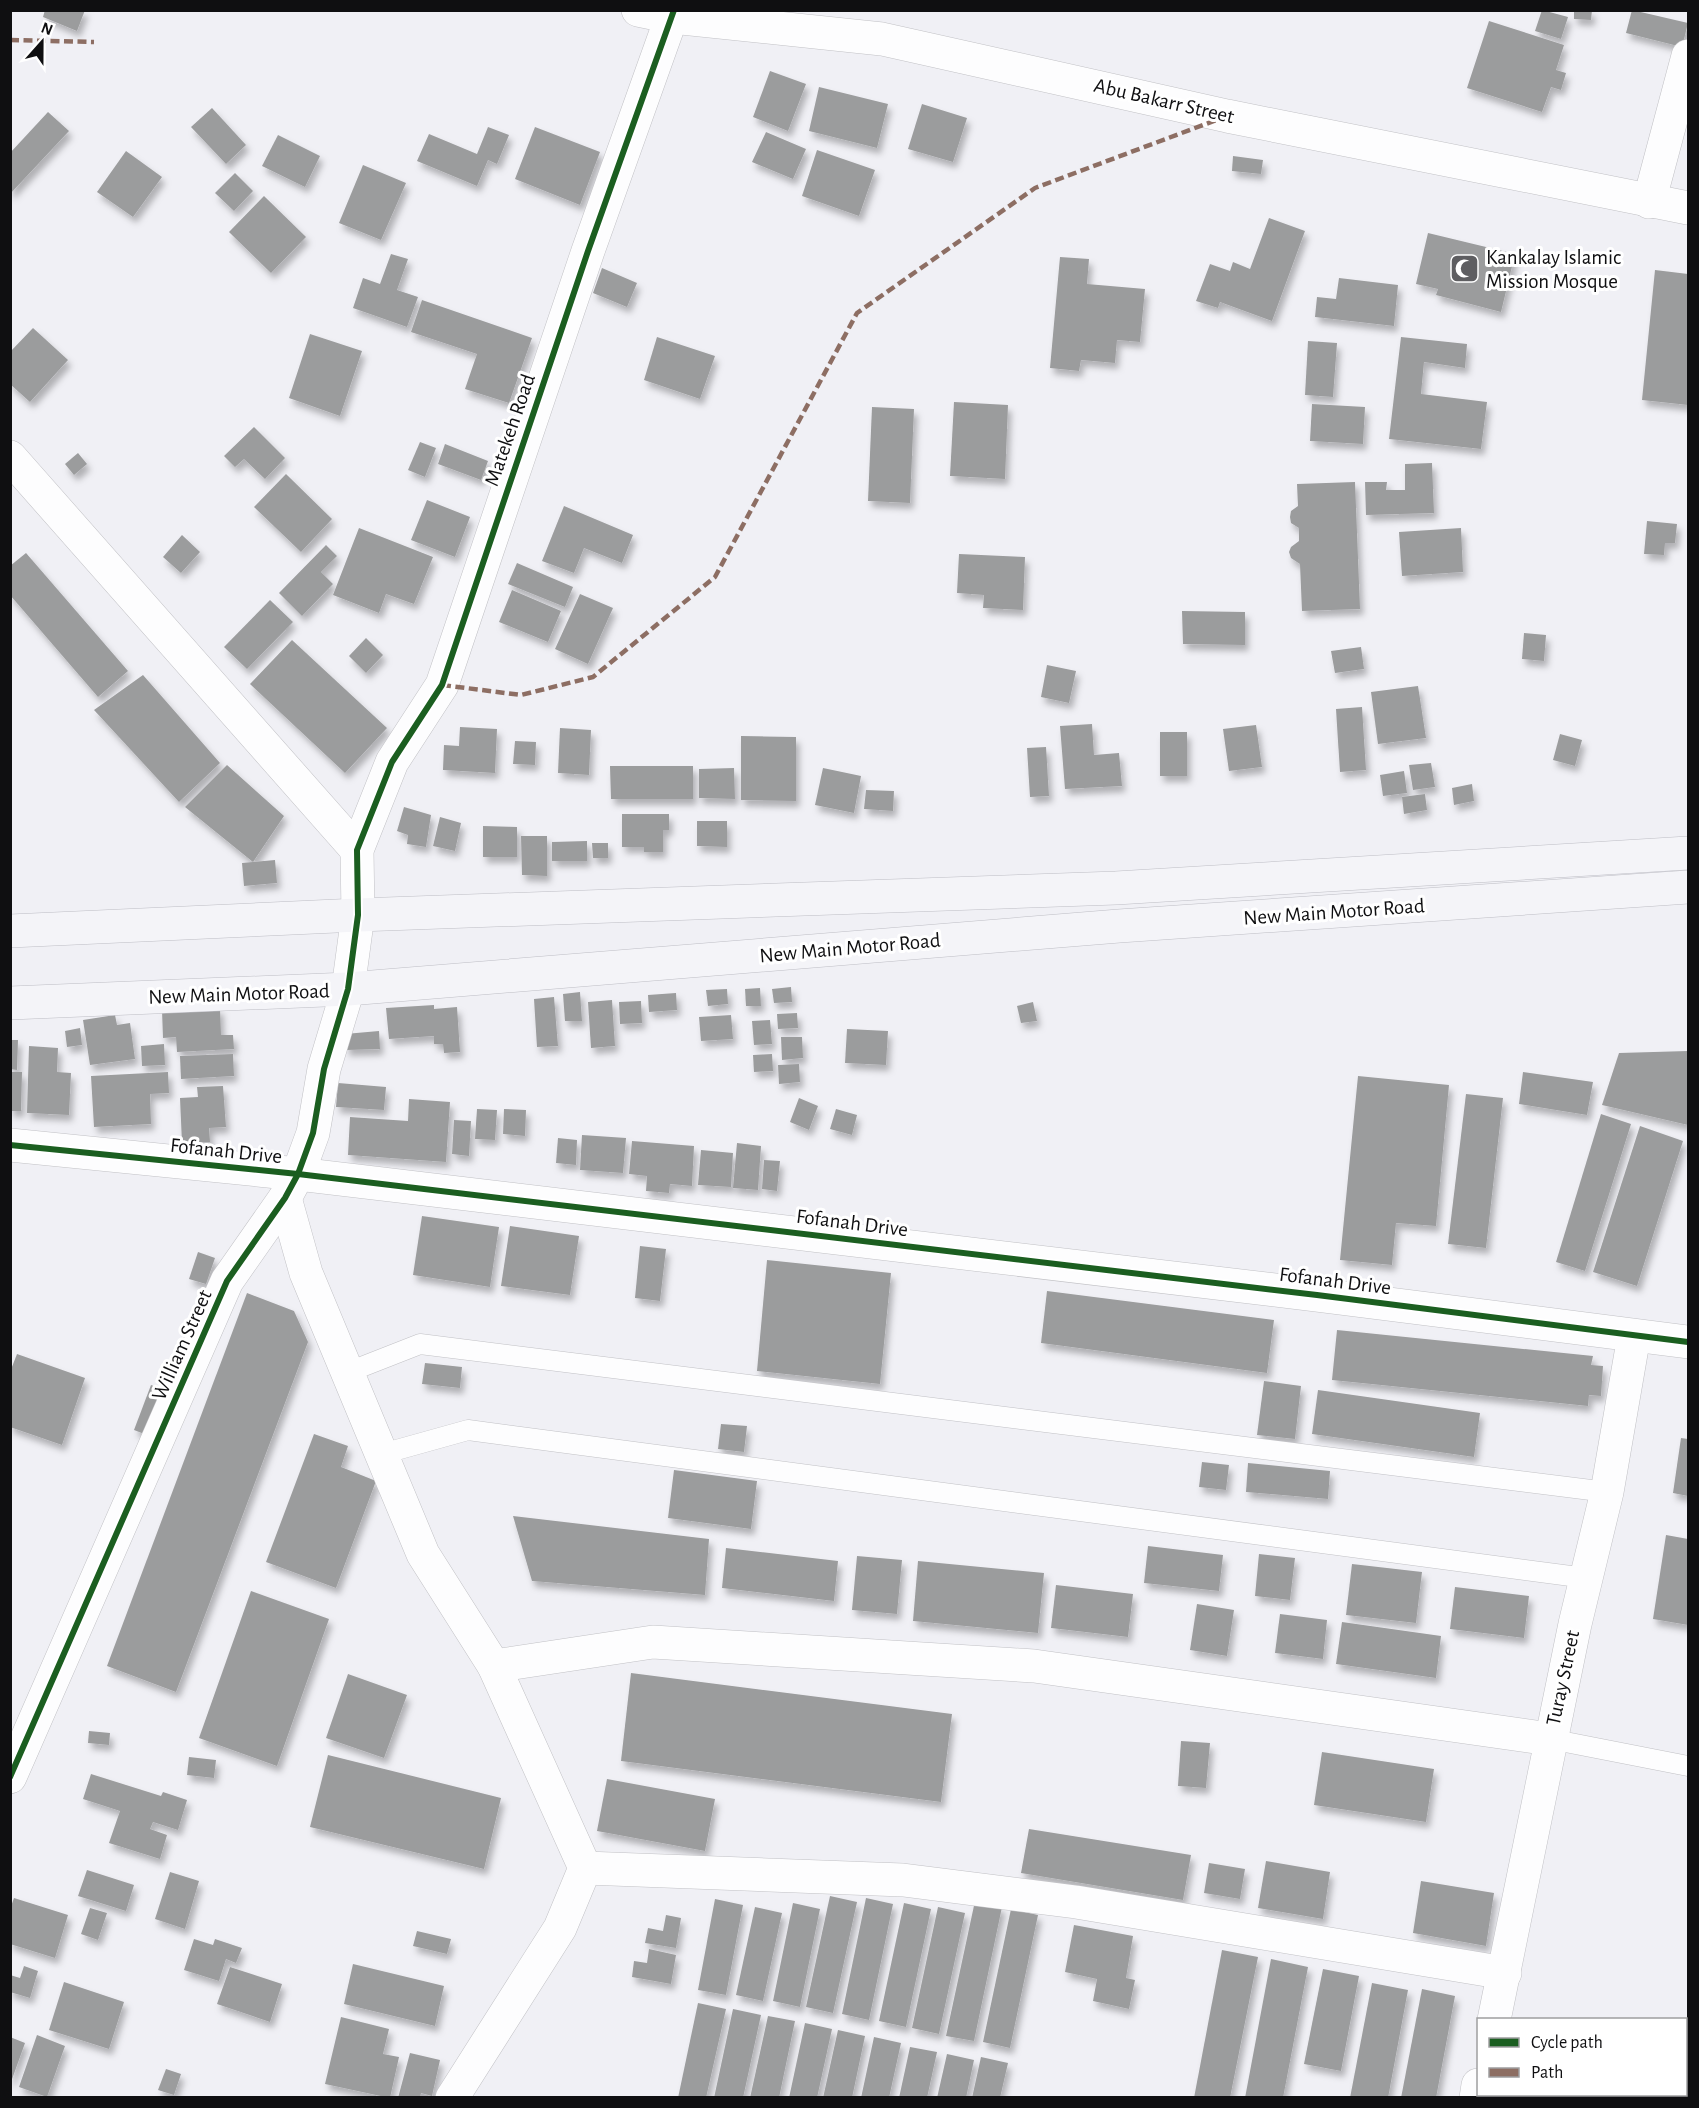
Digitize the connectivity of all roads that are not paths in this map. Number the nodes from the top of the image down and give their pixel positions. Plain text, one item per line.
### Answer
1 (638, 10) edge
2 (673, 14) edge
3 (1689, 56) edge
4 (1649, 202) junction
5 (1689, 208) edge
6 (10, 457) edge
7 (357, 850) junction
8 (1689, 853) edge
9 (1689, 887) edge
10 (358, 915) junction
11 (10, 931) edge
12 (348, 989) junction
13 (10, 1003) edge
14 (10, 1145) edge
15 (291, 1186) junction
16 (1634, 1336) junction
17 (1689, 1342) edge
18 (346, 1373) junction
19 (382, 1454) junction
20 (1607, 1492) junction
21 (1586, 1578) junction
22 (494, 1666) junction
23 (1550, 1739) junction
24 (1689, 1766) edge
25 (10, 1777) edge
26 (585, 1868) junction
27 (1505, 1973) junction
28 (1494, 2018) edge
29 (452, 2097) edge

1 - 2 street, Abu Bakarr Street
2 - 4 street, Abu Bakarr Street
2 - 7 street, Matekeh Road
3 - 4 street
4 - 5 street, Abu Bakarr Street
6 - 7 street
7 - 10 street, William Street
8 - 10 highway, New Main Motor Road
9 - 12 highway, New Main Motor Road
10 - 11 highway, New Main Motor Road
10 - 12 street, William Street
12 - 13 highway, New Main Motor Road
12 - 15 street, William Street
14 - 15 street, Fofanah Drive
15 - 16 street, Fofanah Drive
15 - 18 street
15 - 25 street, William Street
16 - 17 street, Fofanah Drive
16 - 20 street, Turay Street
18 - 19 street
18 - 20 lane
19 - 21 lane
19 - 22 street
20 - 21 street, Turay Street
21 - 23 street, Turay Street
22 - 23 street
22 - 26 street
23 - 24 lane
23 - 27 street, Turay Street
26 - 27 street
26 - 29 street
27 - 28 street, Turay Street

